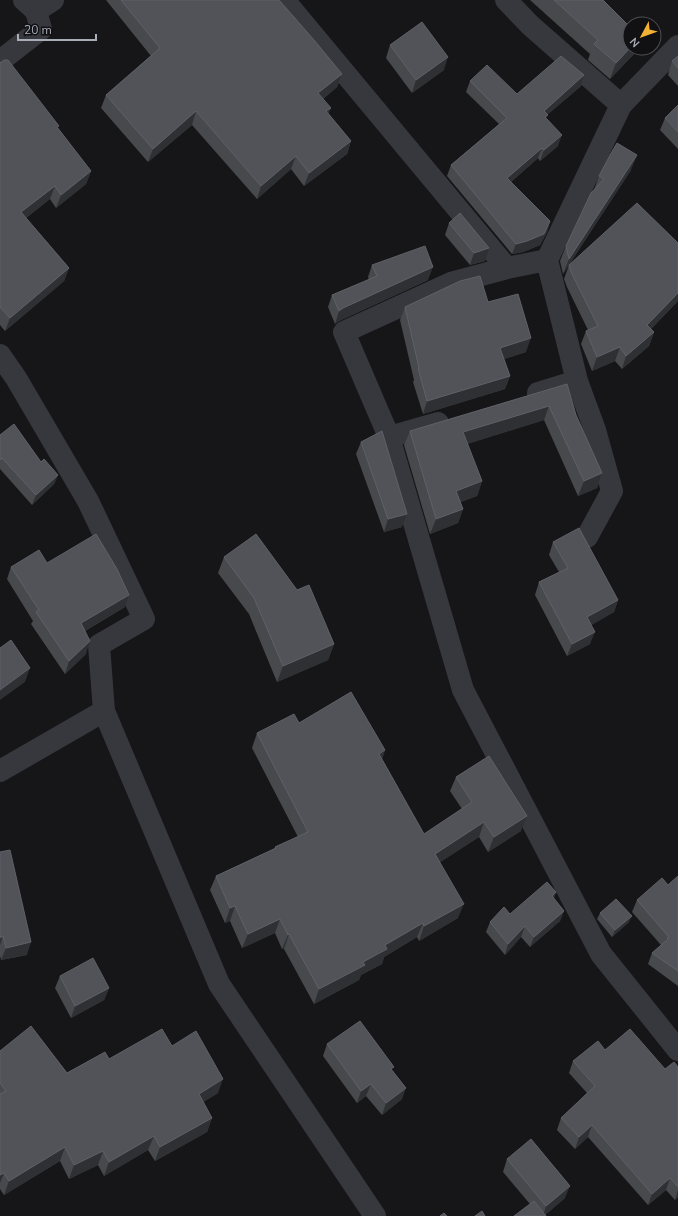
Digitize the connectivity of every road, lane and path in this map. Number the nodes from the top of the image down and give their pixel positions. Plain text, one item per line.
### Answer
1 (284, 0) edge
2 (506, 0) edge
3 (38, 4) edge
4 (678, 46) edge
5 (0, 61) edge
6 (620, 105) junction
7 (548, 260) junction
8 (507, 268) junction
9 (0, 355) edge
10 (577, 381) junction
11 (517, 399) edge
12 (457, 417) edge
13 (389, 437) junction
14 (587, 537) dead end
15 (104, 711) junction
16 (0, 771) edge
17 (678, 1050) edge
18 (375, 1216) edge

1 - 8 street
2 - 6 street
3 - 5 street
4 - 6 street
6 - 7 street
7 - 8 street
7 - 10 street
8 - 13 street
9 - 15 street
10 - 11 street
10 - 14 street
12 - 13 street
13 - 17 street
15 - 16 street
15 - 18 street

